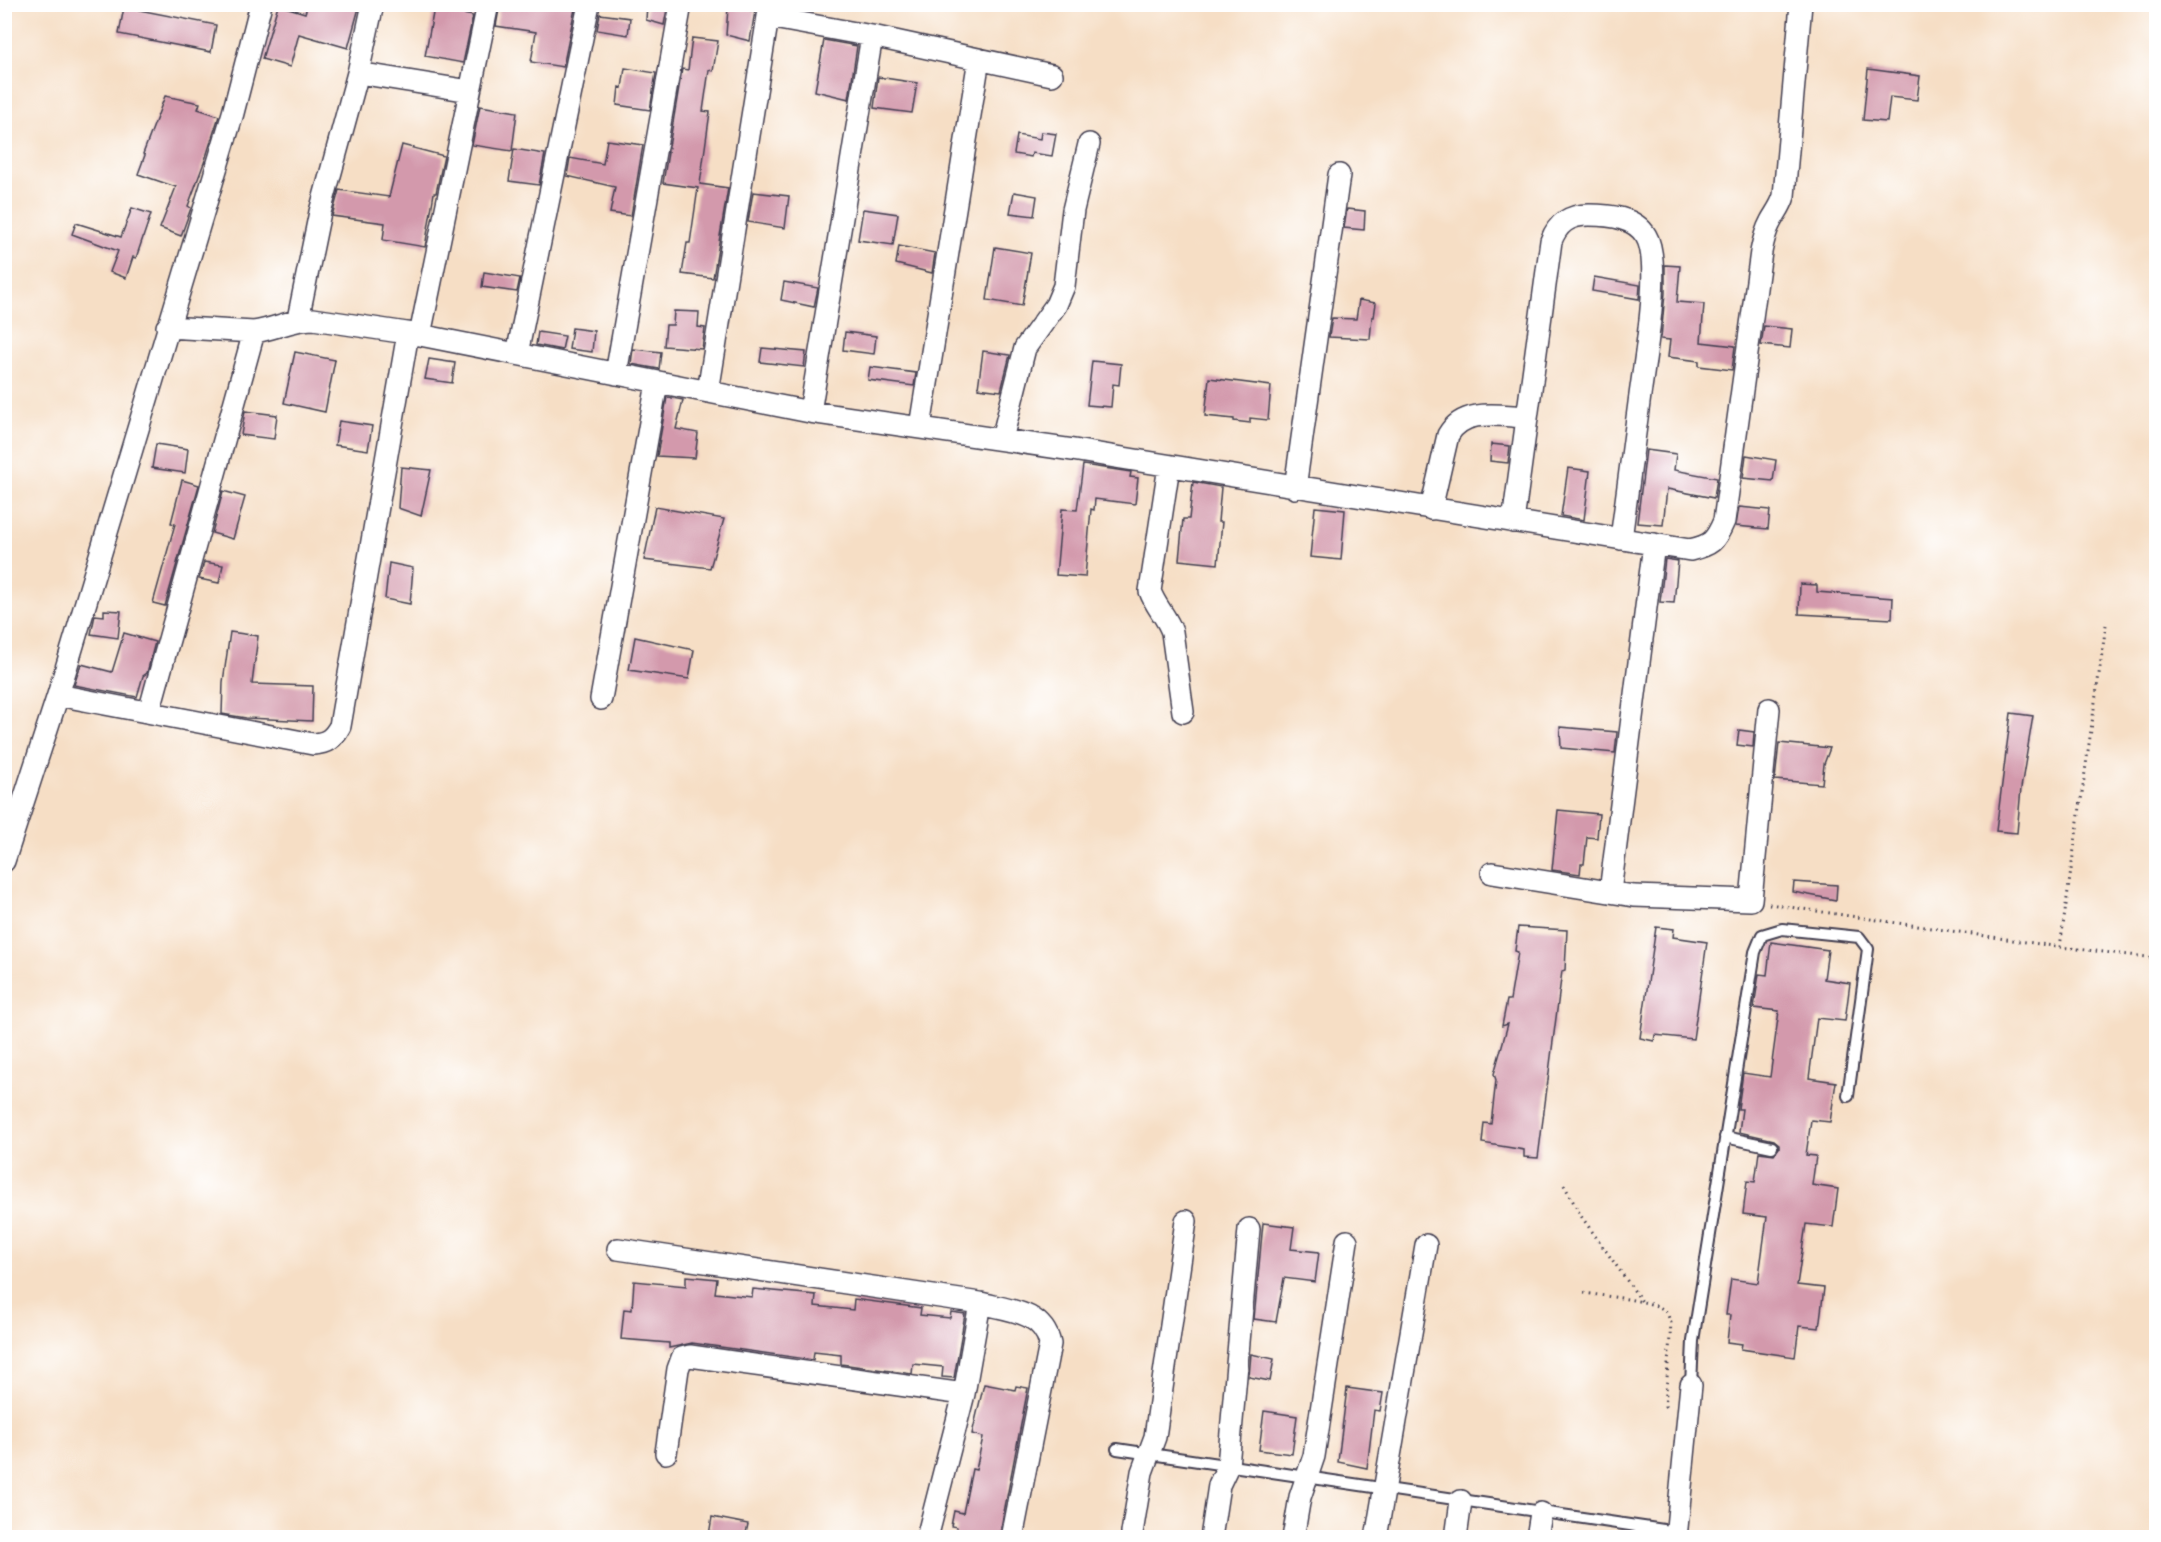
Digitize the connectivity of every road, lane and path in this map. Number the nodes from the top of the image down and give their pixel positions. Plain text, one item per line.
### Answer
1 (261, 4) edge
2 (373, 4) edge
3 (489, 4) edge
4 (589, 4) edge
5 (681, 4) edge
6 (1801, 4) edge
7 (769, 11) edge
8 (872, 36) junction
9 (980, 59) junction
10 (358, 73) junction
11 (1052, 75) dead end
12 (470, 92) junction
13 (1089, 144) dead end
14 (1338, 175) dead end
15 (298, 319) junction
16 (167, 327) junction
17 (254, 332) junction
18 (414, 334) junction
19 (517, 354) junction
20 (616, 374) junction
21 (657, 383) junction
22 (708, 392) junction
23 (810, 412) junction
24 (1527, 417) junction
25 (920, 427) junction
26 (1002, 439) junction
27 (1169, 466) junction
28 (1295, 488) junction
29 (1431, 509) junction
30 (1513, 522) junction
31 (1621, 539) junction
32 (1654, 544) junction
33 (2106, 625) dead end
34 (58, 695) junction
35 (601, 699) dead end
36 (1769, 709) dead end
37 (149, 712) junction
38 (1182, 712) dead end
39 (4, 861) edge
40 (1492, 873) dead end
41 (1610, 892) junction
42 (1751, 900) junction
43 (2060, 947) junction
44 (2157, 958) edge
45 (1848, 1096) dead end
46 (1725, 1137) junction
47 (1773, 1147) dead end
48 (1564, 1185) dead end
49 (1186, 1221) dead end
50 (1249, 1229) dead end
51 (1347, 1241) dead end
52 (1426, 1245) dead end
53 (618, 1249) dead end
54 (1584, 1293) dead end
55 (980, 1303) junction
56 (1643, 1303) junction
57 (1691, 1385) joint
58 (964, 1394) junction
59 (1687, 1416) junction
60 (1117, 1449) dead end
61 (666, 1453) dead end
62 (1150, 1454) junction
63 (1228, 1466) junction
64 (1307, 1478) junction
65 (1384, 1490) junction
66 (1461, 1501) junction
67 (1541, 1513) junction
68 (1132, 1533) dead end
69 (1676, 1535) edge
70 (927, 1538) edge
71 (1012, 1538) edge
72 (1211, 1538) edge
73 (1293, 1538) edge
74 (1376, 1538) edge
75 (1456, 1538) edge
76 (1537, 1538) edge

1 - 16 street
2 - 10 street
3 - 12 street
4 - 19 street
5 - 20 street
6 - 32 street
7 - 8 street
7 - 22 street
8 - 9 street
8 - 23 street
9 - 11 street
9 - 25 street
10 - 12 street
10 - 15 street
12 - 18 street
13 - 26 street
14 - 28 street
15 - 17 street
15 - 18 street
16 - 17 street
16 - 34 street
17 - 37 street
18 - 19 street
18 - 37 street
19 - 20 street
20 - 21 street
21 - 22 street
21 - 35 street
22 - 23 street
23 - 25 street
24 - 29 street
24 - 30 street
24 - 31 street
25 - 26 street
26 - 27 street
27 - 28 street
27 - 38 street
28 - 29 street
29 - 30 street
30 - 31 street
31 - 32 street
32 - 41 street
33 - 43 path
34 - 37 street
34 - 39 street
36 - 42 street
40 - 41 street
41 - 42 street
42 - 43 path
43 - 44 path
45 - 46 lane
46 - 47 lane
46 - 57 lane
48 - 56 path
49 - 62 street
50 - 63 street
51 - 64 street
52 - 65 street
53 - 55 street
54 - 56 path
55 - 58 street
55 - 71 street
56 - 59 path
57 - 59 street
58 - 61 street
58 - 70 street
59 - 69 street
60 - 62 lane
62 - 63 lane
62 - 68 street
63 - 64 lane
63 - 72 street
64 - 65 lane
64 - 73 street
65 - 66 lane
65 - 74 street
66 - 67 lane
66 - 75 street
67 - 69 lane
67 - 76 street

